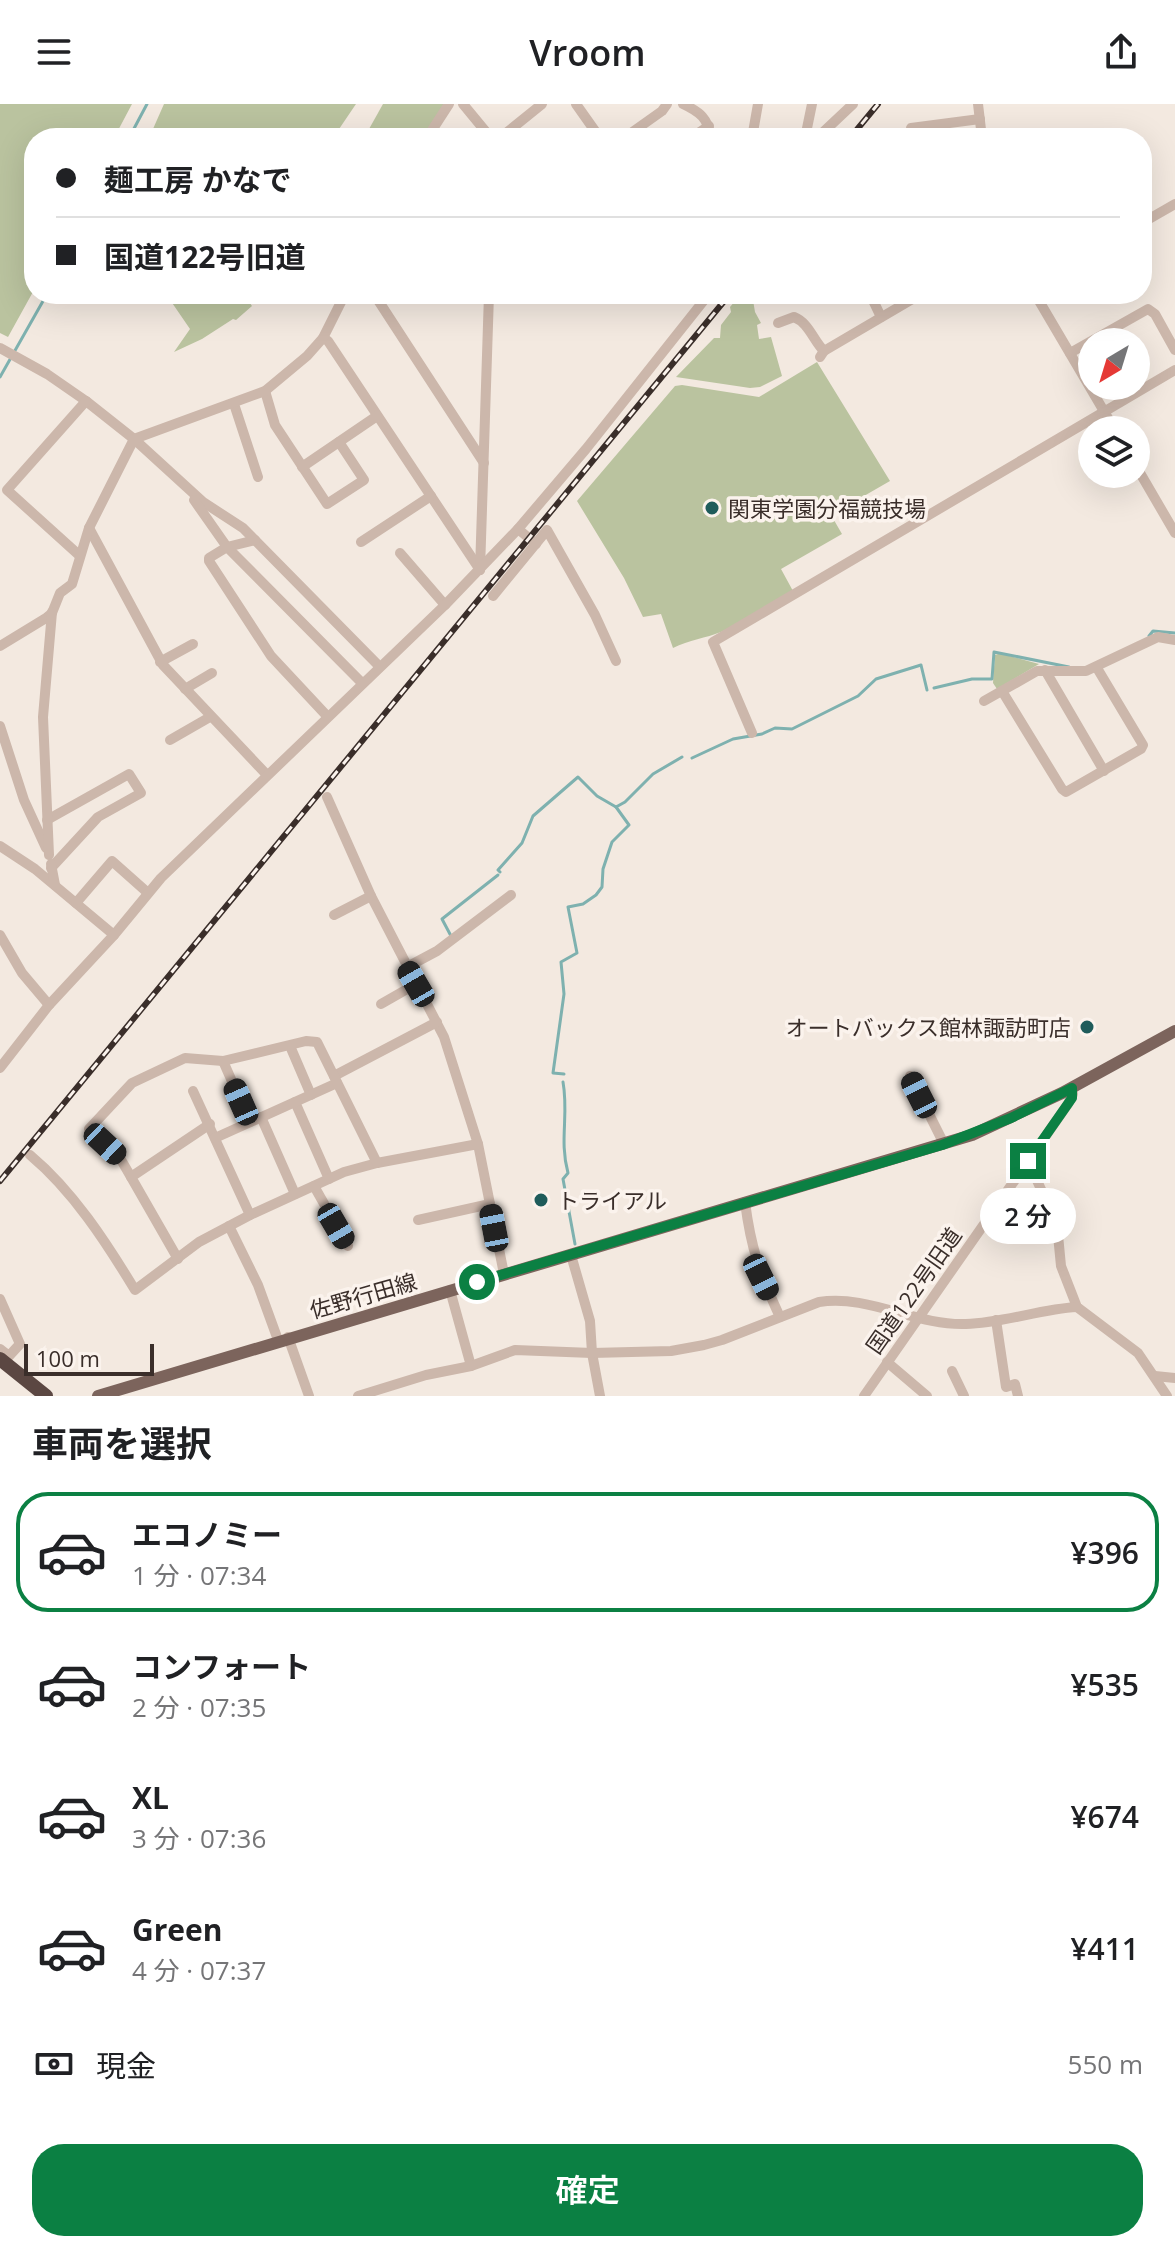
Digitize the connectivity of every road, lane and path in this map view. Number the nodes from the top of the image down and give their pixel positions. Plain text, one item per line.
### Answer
1 (449, 104) edge
2 (463, 104) edge
3 (542, 104) edge
4 (576, 104) edge
5 (667, 104) edge
6 (683, 104) edge
7 (758, 104) edge
8 (812, 104) edge
9 (853, 104) edge
10 (978, 104) edge
11 (980, 119) junction
12 (709, 126) joint
13 (433, 128) edge
14 (483, 128) edge
15 (512, 128) edge
16 (592, 128) edge
17 (638, 128) edge
18 (706, 128) edge
19 (754, 128) edge
20 (807, 128) edge
21 (828, 128) edge
22 (911, 128) dead end
23 (981, 128) edge
24 (1175, 204) edge
25 (1152, 217) edge
26 (340, 304) edge
27 (380, 304) edge
28 (489, 304) edge
29 (701, 304) edge
30 (875, 304) edge
31 (904, 304) edge
32 (1041, 304) edge
33 (881, 317) junction
34 (778, 323) dead end
35 (1118, 328) edge
36 (323, 338) junction
37 (1078, 349) edge
38 (3, 350) edge
39 (1175, 350) edge
40 (1070, 353) junction
41 (1175, 370) edge
42 (1150, 381) edge
43 (265, 391) junction
44 (1118, 400) edge
45 (86, 401) junction
46 (234, 404) junction
47 (1104, 412) junction
48 (377, 416) junction
49 (1106, 416) edge
50 (134, 439) junction
51 (339, 442) junction
52 (485, 465) junction
53 (302, 467) junction
54 (258, 477) dead end
55 (180, 483) junction
56 (1149, 488) edge
57 (431, 496) junction
58 (89, 528) junction
59 (518, 529) junction
60 (1175, 533) edge
61 (255, 540) junction
62 (361, 542) dead end
63 (536, 544) junction
64 (227, 547) junction
65 (400, 553) dead end
66 (80, 556) junction
67 (480, 570) junction
68 (493, 596) dead end
69 (445, 605) junction
70 (52, 613) junction
71 (1175, 640) edge
72 (193, 644) dead end
73 (0, 646) edge
74 (616, 661) dead end
75 (160, 662) junction
76 (379, 666) junction
77 (1097, 668) junction
78 (1045, 670) junction
79 (212, 673) dead end
80 (362, 683) junction
81 (185, 689) junction
82 (1002, 691) junction
83 (984, 701) dead end
84 (327, 716) junction
85 (210, 717) junction
86 (0, 726) edge
87 (752, 733) dead end
88 (170, 740) dead end
89 (1104, 771) junction
90 (267, 775) junction
91 (327, 797) dead end
92 (47, 820) junction
93 (0, 846) edge
94 (49, 855) junction
95 (51, 868) junction
96 (55, 885) junction
97 (148, 893) junction
98 (511, 895) dead end
99 (371, 896) junction
100 (76, 903) junction
101 (334, 915) dead end
102 (0, 935) edge
103 (114, 935) junction
104 (407, 967) junction
105 (416, 984) junction
106 (381, 1004) dead end
107 (49, 1005) junction
108 (437, 1022) junction
109 (1175, 1031) edge
110 (290, 1046) junction
111 (223, 1061) junction
112 (0, 1068) edge
113 (910, 1076) dead end
114 (335, 1080) junction
115 (1072, 1088) junction
116 (193, 1091) dead end
117 (311, 1095) junction
118 (295, 1102) junction
119 (256, 1120) junction
120 (210, 1124) junction
121 (215, 1138) junction
122 (478, 1144) junction
123 (942, 1145) junction
124 (30, 1155) dead end
125 (1028, 1161) junction
126 (377, 1163) junction
127 (131, 1177) junction
128 (329, 1179) junction
129 (314, 1186) junction
130 (295, 1194) junction
131 (745, 1202) junction
132 (490, 1204) junction
133 (250, 1215) junction
134 (418, 1220) dead end
135 (229, 1226) junction
136 (348, 1246) dead end
137 (571, 1255) junction
138 (178, 1259) junction
139 (504, 1274) junction
140 (450, 1290) junction
141 (0, 1299) edge
142 (1077, 1307) junction
143 (780, 1317) junction
144 (919, 1318) junction
145 (996, 1320) junction
146 (283, 1339) junction
147 (0, 1349) edge
148 (592, 1353) junction
149 (0, 1359) edge
150 (887, 1362) junction
151 (471, 1366) junction
152 (0, 1369) edge
153 (952, 1371) dead end
154 (1155, 1376) junction
155 (1175, 1378) edge
156 (32, 1396) edge
157 (46, 1396) edge
158 (98, 1396) edge
159 (309, 1396) edge
160 (358, 1396) edge
161 (600, 1396) edge
162 (864, 1396) edge
163 (927, 1396) edge
164 (964, 1396) edge
165 (1018, 1396) edge
166 (1167, 1396) edge

1 - 13 street
2 - 14 street
3 - 15 street
4 - 16 street
5 - 17 street
6 - 12 street
7 - 19 street
8 - 20 street
9 - 21 street
10 - 11 street
11 - 22 street
11 - 23 street
12 - 18 street
24 - 25 street
26 - 36 street
27 - 52 street
28 - 52 street
29 - 59 street
30 - 33 street
31 - 33 street
32 - 40 street
33 - 34 street
35 - 39 street
36 - 43 street
36 - 48 street
37 - 40 street
38 - 45 street
40 - 47 street
41 - 42 street
43 - 46 street
43 - 53 street
44 - 47 street
45 - 50 street
45 - 66 street
46 - 50 street
46 - 54 street
47 - 49 street
47 - 87 street
48 - 51 street
48 - 57 street
50 - 55 street
50 - 58 street
51 - 53 street
51 - 53 street
52 - 67 street
55 - 61 street
55 - 64 street
56 - 60 street
57 - 62 street
57 - 67 street
58 - 66 street
58 - 75 street
59 - 63 street
59 - 67 street
61 - 64 street
61 - 76 street
63 - 68 street
63 - 74 street
64 - 80 street
64 - 84 street
65 - 69 street
66 - 70 street
67 - 69 street
69 - 76 street
70 - 73 street
70 - 92 street
71 - 77 street
72 - 75 street
75 - 81 street
76 - 80 street
77 - 78 street
77 - 89 street
78 - 82 street
78 - 89 street
79 - 81 street
80 - 84 street
81 - 85 street
82 - 83 street
82 - 89 street
84 - 90 street
85 - 88 street
85 - 90 street
86 - 94 street
90 - 97 street
91 - 99 street
92 - 94 street
92 - 95 street
93 - 96 street
94 - 95 street
95 - 96 street
96 - 100 street
97 - 100 street
97 - 103 street
98 - 104 street
99 - 101 street
99 - 104 street
100 - 103 street
102 - 107 street
103 - 107 street
104 - 105 street
105 - 106 street
105 - 108 street
107 - 112 street
108 - 114 street
108 - 122 street
109 - 115 main road, 佐野行田線
110 - 111 street
110 - 114 street
110 - 117 street
111 - 119 street
111 - 127 street
113 - 123 street
114 - 117 street
114 - 126 street
115 - 123 main road, 佐野行田線
115 - 125 street, 国道122号旧道
116 - 120 street
117 - 118 street
118 - 119 street
118 - 128 street
119 - 121 street
119 - 130 street
120 - 121 street
120 - 127 street
121 - 133 street
122 - 126 street
122 - 132 street
123 - 131 main road, 佐野行田線
124 - 138 street
125 - 142 street
125 - 144 street, 国道122号旧道
126 - 128 street
127 - 138 street
128 - 129 street
129 - 130 street
129 - 136 street
130 - 133 street
131 - 137 main road, 佐野行田線
131 - 143 street
132 - 134 street
132 - 139 street
133 - 135 street
135 - 138 street
135 - 146 street
137 - 139 main road, 佐野行田線
137 - 148 street
139 - 140 main road, 佐野行田線
140 - 146 main road, 佐野行田線
140 - 151 street
141 - 147 street
142 - 145 street
142 - 154 street
143 - 144 street
143 - 148 street
144 - 145 street
144 - 150 street, 国道122号旧道
145 - 165 street
146 - 158 main road, 佐野行田線
146 - 159 street
148 - 151 street
148 - 161 street
149 - 157 highway
150 - 162 street, 国道122号旧道
150 - 163 street
151 - 160 street
152 - 156 highway
153 - 164 street
154 - 155 street
154 - 166 street

